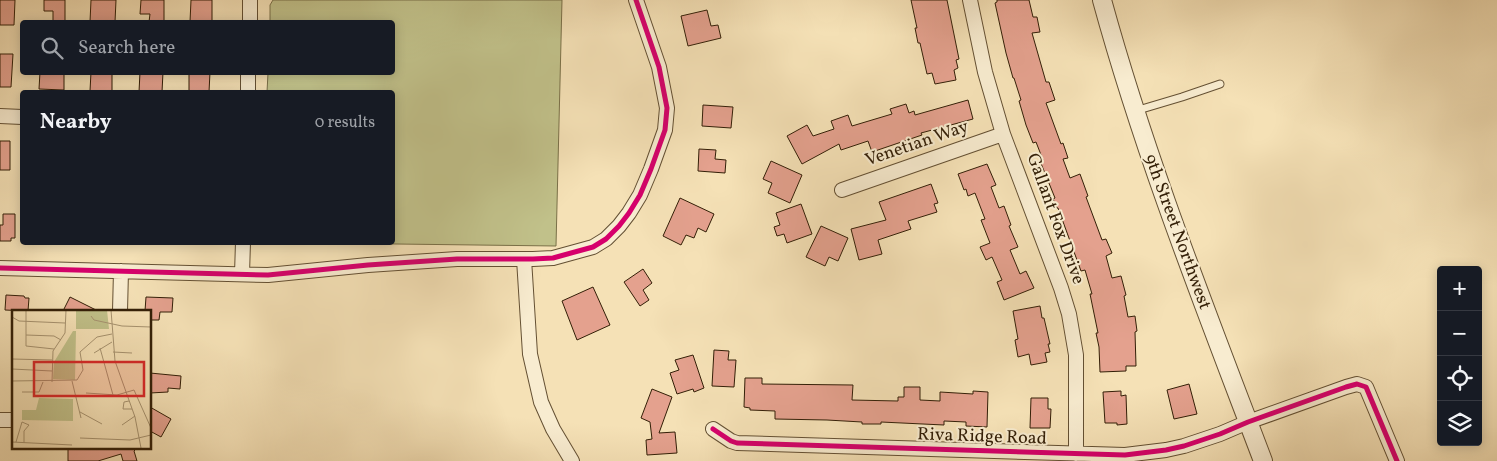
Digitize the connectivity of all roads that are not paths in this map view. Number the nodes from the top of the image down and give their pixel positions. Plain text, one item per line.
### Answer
1 (250, 0) edge
2 (636, 0) edge
3 (970, 0) edge
4 (1102, 0) edge
5 (250, 20) edge
6 (248, 75) edge
7 (1220, 84) dead end
8 (248, 90) edge
9 (1134, 111) junction
10 (0, 116) edge
11 (20, 117) edge
12 (1003, 134) junction
13 (842, 190) dead end
14 (243, 245) edge
15 (524, 260) junction
16 (0, 268) edge
17 (121, 271) junction
18 (242, 274) junction
19 (120, 310) edge
20 (1248, 422) junction
21 (713, 429) dead end
22 (1076, 454) junction
23 (572, 461) edge
24 (1263, 461) edge
25 (1397, 461) edge

1 - 5 street
2 - 15 street
3 - 12 street, Gallant Fox Drive
4 - 9 street, 9th Street Northwest
6 - 8 street
7 - 9 lane
9 - 20 street, 9th Street Northwest
10 - 11 street
12 - 13 street, Venetian Way
12 - 22 street, Gallant Fox Drive
14 - 18 street
15 - 18 street
15 - 23 street
16 - 17 street
17 - 18 street
17 - 19 street
20 - 22 street, Riva Ridge Road
20 - 24 street, 9th Street Northwest
20 - 25 street, Riva Ridge Road
21 - 22 street, Riva Ridge Road

